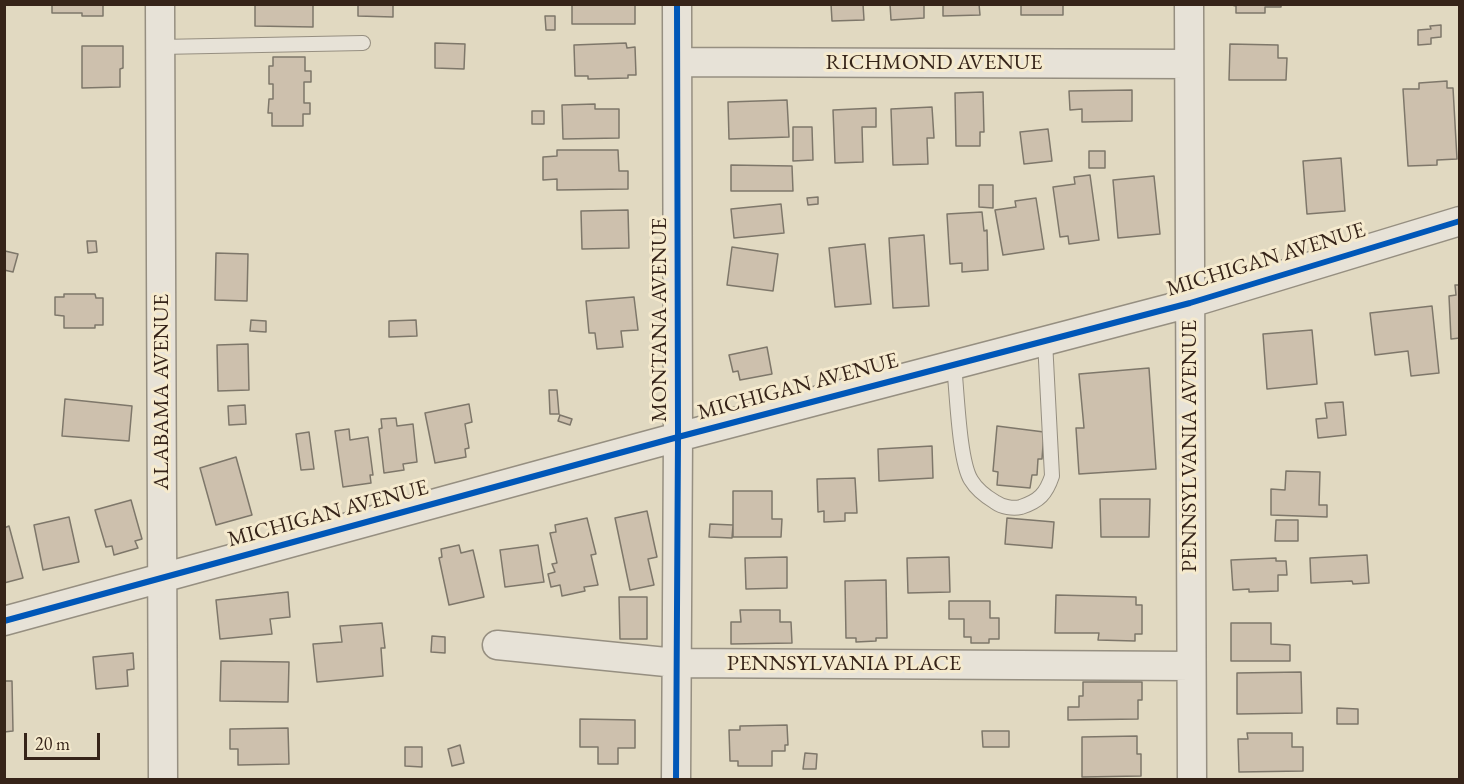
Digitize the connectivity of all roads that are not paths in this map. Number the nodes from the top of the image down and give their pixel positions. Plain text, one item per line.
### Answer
1 (160, 4) edge
2 (677, 4) edge
3 (1189, 4) edge
4 (363, 43) dead end
5 (160, 47) junction
6 (678, 62) junction
7 (1189, 64) junction
8 (1460, 220) edge
9 (1190, 303) junction
10 (1045, 341) junction
11 (954, 365) junction
12 (678, 437) junction
13 (162, 578) junction
14 (4, 621) edge
15 (497, 645) dead end
16 (676, 663) junction
17 (1191, 666) junction
18 (163, 780) edge
19 (676, 780) edge
20 (1192, 780) edge

1 - 5 street, ALABAMA AVENUE
2 - 6 street, MONTANA AVENUE
3 - 7 street, PENNSYLVANIA AVENUE
4 - 5 lane
5 - 13 street, ALABAMA AVENUE
6 - 7 street, RICHMOND AVENUE
6 - 12 street, MONTANA AVENUE
7 - 9 street, PENNSYLVANIA AVENUE
8 - 9 street, MICHIGAN AVENUE
9 - 10 street, MICHIGAN AVENUE
9 - 17 street, PENNSYLVANIA AVENUE
10 - 11 street, MICHIGAN AVENUE
10 - 11 lane
11 - 12 street, MICHIGAN AVENUE
12 - 13 street, MICHIGAN AVENUE
12 - 16 street, MONTANA AVENUE
13 - 14 street, MICHIGAN AVENUE
13 - 18 street, ALABAMA AVENUE
15 - 16 street, PENNSYLVANIA PLACE
16 - 17 street, PENNSYLVANIA PLACE
16 - 19 street, MONTANA AVENUE
17 - 20 street, PENNSYLVANIA AVENUE

